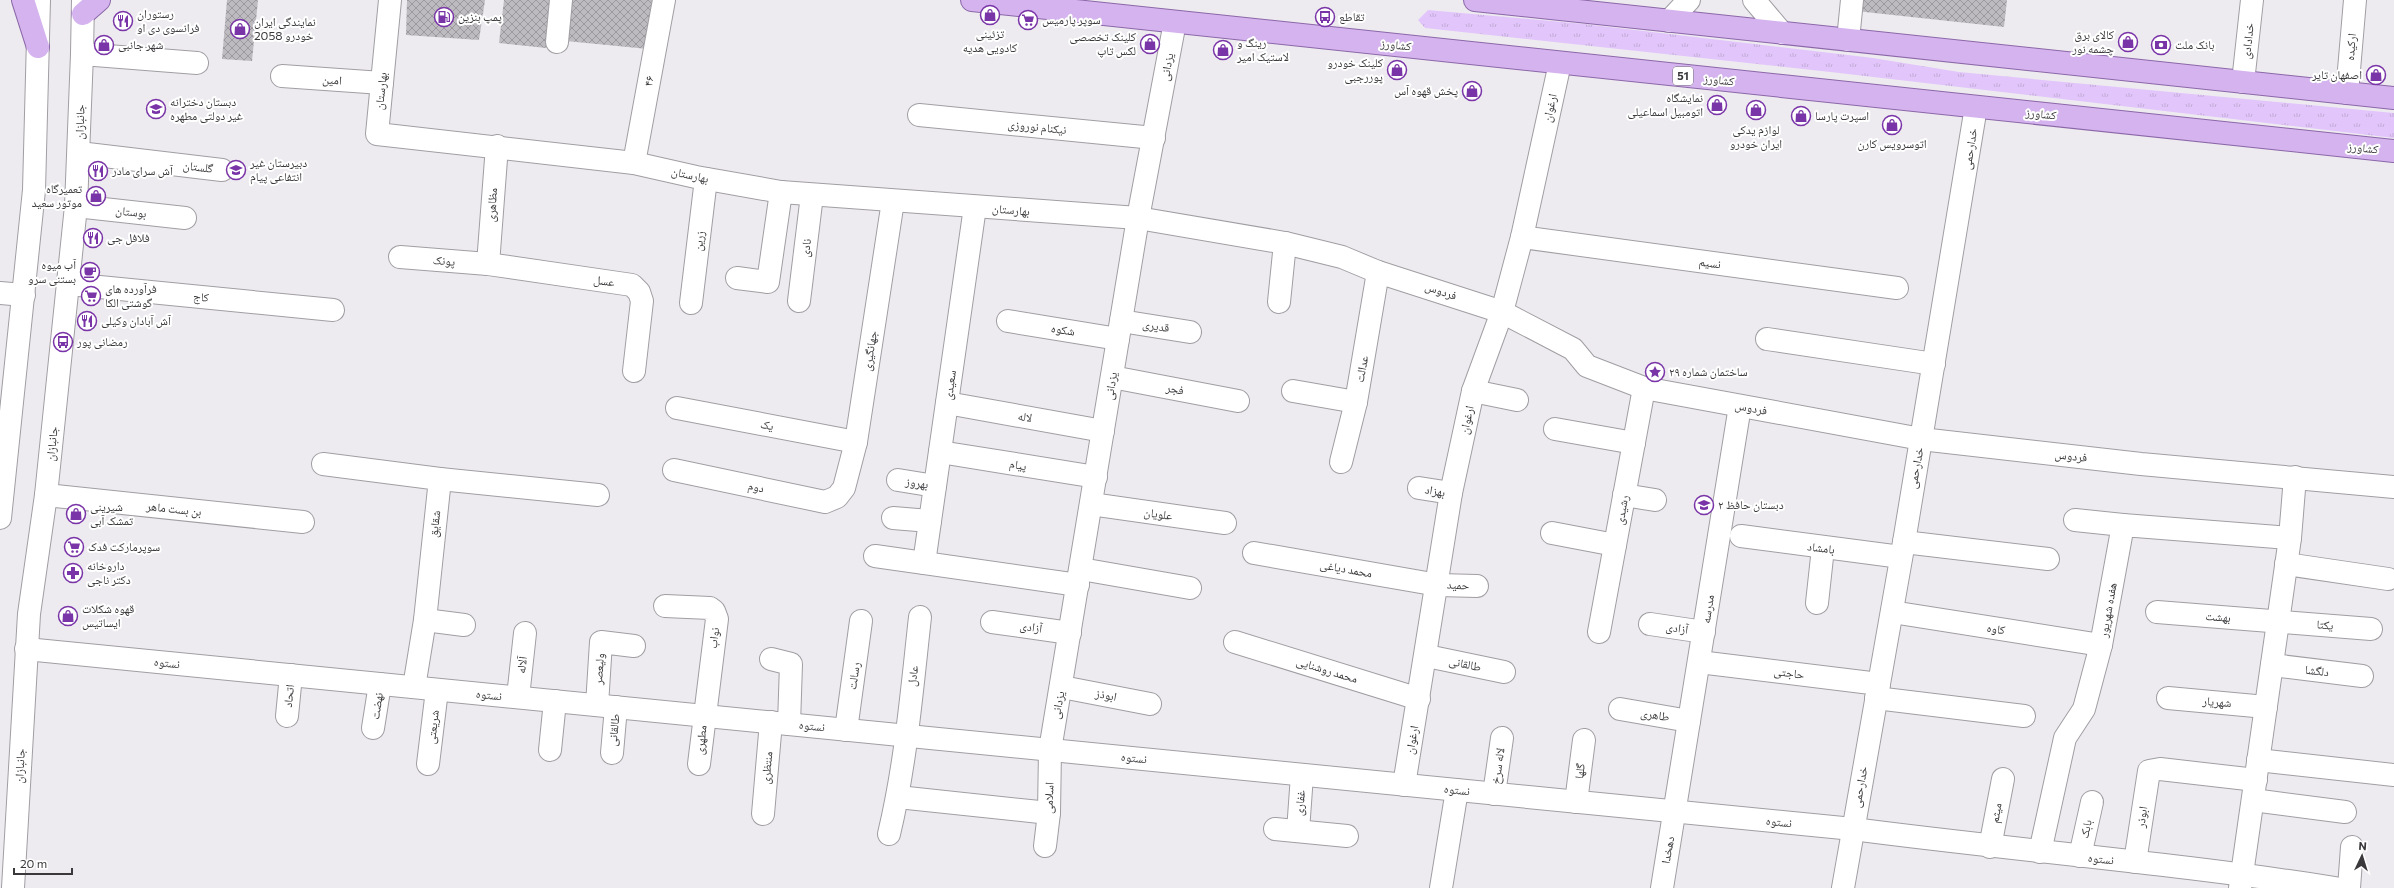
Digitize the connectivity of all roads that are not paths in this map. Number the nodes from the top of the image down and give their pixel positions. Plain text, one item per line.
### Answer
1 (23, 0) edge
2 (39, 0) edge
3 (99, 0) edge
4 (390, 0) edge
5 (561, 0) edge
6 (664, 0) edge
7 (972, 0) edge
8 (1483, 0) edge
9 (1689, 0) edge
10 (1754, 0) edge
11 (1852, 0) edge
12 (2252, 0) edge
13 (2355, 0) edge
14 (82, 7) edge
15 (1669, 21) junction
16 (1175, 22) junction
17 (1782, 33) junction
18 (1848, 40) junction
19 (557, 42) dead end
20 (38, 47) junction
21 (82, 54) junction
22 (1560, 63) junction
23 (198, 64) dead end
24 (282, 76) dead end
25 (2244, 82) junction
26 (382, 83) junction
27 (2347, 93) junction
28 (2394, 98) edge
29 (1976, 107) junction
30 (919, 115) dead end
31 (1154, 138) junction
32 (496, 146) junction
33 (2394, 151) edge
34 (79, 153) junction
35 (634, 163) junction
36 (222, 170) dead end
37 (706, 179) junction
38 (781, 192) junction
39 (812, 194) junction
40 (893, 201) junction
41 (76, 206) junction
42 (975, 207) junction
43 (185, 218) dead end
44 (1138, 218) junction
45 (1522, 237) junction
46 (1285, 243) junction
47 (400, 257) dead end
48 (488, 264) junction
49 (1378, 272) junction
50 (737, 278) dead end
51 (69, 284) junction
52 (1897, 288) dead end
53 (0, 293) edge
54 (24, 295) junction
55 (799, 302) dead end
56 (1279, 302) dead end
57 (692, 303) dead end
58 (333, 310) dead end
59 (1502, 312) junction
60 (1008, 321) dead end
61 (1120, 330) junction
62 (1190, 332) dead end
63 (1766, 339) dead end
64 (1934, 364) junction
65 (634, 371) dead end
66 (1112, 376) junction
67 (1644, 388) junction
68 (1293, 391) dead end
69 (1473, 391) junction
70 (1517, 400) dead end
71 (1238, 401) dead end
72 (1356, 402) junction
73 (947, 403) junction
74 (1740, 406) junction
75 (677, 408) dead end
76 (1555, 429) dead end
77 (1103, 431) junction
78 (4, 439) edge
79 (1921, 439) junction
80 (856, 442) junction
81 (1634, 444) junction
82 (940, 452) junction
83 (1341, 462) dead end
84 (323, 464) dead end
85 (674, 470) dead end
86 (1096, 477) junction
87 (2296, 477) junction
88 (440, 479) junction
89 (898, 480) dead end
90 (935, 486) junction
91 (2394, 487) edge
92 (1419, 488) dead end
93 (1451, 493) junction
94 (46, 495) junction
95 (598, 495) dead end
96 (1624, 495) junction
97 (837, 497) joint
98 (1655, 500) dead end
99 (1091, 504) junction
100 (0, 515) edge
101 (0, 518) edge
102 (893, 518) dead end
103 (2075, 520) dead end
104 (930, 521) junction
105 (302, 522) dead end
106 (1225, 523) dead end
107 (2123, 525) junction
108 (1552, 532) dead end
109 (1741, 536) dead end
110 (2290, 538) junction
111 (1615, 545) junction
112 (1823, 548) junction
113 (1903, 549) junction
114 (1254, 553) dead end
115 (875, 556) dead end
116 (2048, 559) dead end
117 (924, 563) junction
118 (2286, 564) junction
119 (1080, 577) junction
120 (2388, 579) dead end
121 (1438, 585) junction
122 (1477, 586) dead end
123 (1190, 588) dead end
124 (1817, 603) dead end
125 (665, 606) dead end
126 (1892, 612) junction
127 (2157, 612) dead end
128 (920, 617) dead end
129 (425, 620) junction
130 (861, 621) dead end
131 (2278, 621) junction
132 (992, 622) dead end
133 (1650, 624) dead end
134 (464, 625) dead end
135 (2371, 629) dead end
136 (1599, 632) dead end
137 (1704, 632) junction
138 (525, 633) dead end
139 (1070, 633) junction
140 (1235, 642) dead end
141 (634, 646) dead end
142 (2101, 646) junction
143 (26, 649) junction
144 (1426, 656) junction
145 (771, 659) dead end
146 (1699, 662) junction
147 (2272, 665) junction
148 (1504, 672) dead end
149 (291, 675) junction
150 (2362, 676) dead end
151 (380, 684) junction
152 (414, 687) junction
153 (1062, 687) junction
154 (437, 690) junction
155 (1877, 691) junction
156 (518, 697) junction
157 (2168, 698) dead end
158 (1419, 699) junction
159 (555, 701) junction
160 (1150, 704) dead end
161 (606, 706) junction
162 (2266, 707) junction
163 (1620, 709) dead end
164 (287, 716) dead end
165 (704, 716) junction
166 (2024, 716) dead end
167 (1689, 721) junction
168 (780, 723) junction
169 (374, 728) dead end
170 (846, 730) junction
171 (907, 736) junction
172 (1502, 738) dead end
173 (1584, 740) dead end
174 (550, 750) dead end
175 (1050, 750) junction
176 (612, 753) dead end
177 (428, 764) dead end
178 (698, 764) dead end
179 (1302, 775) junction
180 (2394, 776) edge
181 (2003, 779) dead end
182 (2256, 780) junction
183 (1404, 785) junction
184 (1458, 790) junction
185 (1494, 794) junction
186 (898, 797) junction
187 (1576, 802) junction
188 (2092, 802) dead end
189 (1675, 812) junction
190 (2346, 812) dead end
191 (1049, 813) junction
192 (763, 814) dead end
193 (1275, 829) dead end
194 (1852, 829) junction
195 (1298, 831) junction
196 (889, 834) dead end
197 (1347, 836) dead end
198 (1045, 846) dead end
199 (1990, 847) junction
200 (2352, 847) dead end
201 (2040, 852) junction
202 (2080, 856) junction
203 (7, 862) edge
204 (2135, 862) junction
205 (2241, 881) edge
206 (14, 888) edge
207 (1441, 888) edge
208 (1662, 888) edge
209 (1843, 888) edge
210 (2335, 888) edge
211 (2349, 888) edge

1 - 20 main road
2 - 20 street
3 - 14 main road
4 - 26 street, بهارستان
5 - 19 street
6 - 35 street, ۴۶
7 - 16 main road, کشاورز / 51
8 - 15 main road
9 - 15 street
10 - 17 street
11 - 18 street
12 - 25 street, خدادادی
13 - 27 street, ارکیده
14 - 21 street, جانبازان
15 - 17 main road
16 - 22 main road, کشاورز / 51
16 - 31 street, یزدانی
17 - 18 main road
18 - 25 main road
20 - 54 street
21 - 23 street
21 - 34 street, جانبازان
22 - 29 main road, کشاورز / 51
22 - 45 street, ارغوان
24 - 26 street, امین
25 - 27 main road
26 - 32 street, بهارستان
27 - 28 main road
29 - 33 main road, کشاورز / 51
29 - 64 street, خدارحمی
30 - 31 street, نیکنام نوروزی
31 - 44 street, یزدانی
32 - 35 street, بهارستان
32 - 48 street, مظاهری
34 - 36 street, گلستان
34 - 41 street, جانبازان
35 - 37 street, بهارستان
37 - 38 street, بهارستان
37 - 57 street, زرین
38 - 39 street, بهارستان
38 - 50 street
39 - 40 street, بهارستان
39 - 55 street, نادی
40 - 42 street, بهارستان
40 - 80 street, جهانگیری
41 - 43 street, بوستان
41 - 51 street, جانبازان
42 - 44 street, بهارستان
42 - 73 street, سعیدی
44 - 46 street, فردوس
44 - 61 street, یزدانی
45 - 52 street, نسیم
45 - 59 street, ارغوان
46 - 49 street, فردوس
46 - 56 street
47 - 48 street, پونک
48 - 65 street, عسل
49 - 59 street, فردوس
49 - 72 street, عدالت
51 - 58 street, کاج
51 - 94 street, جانبازان
53 - 54 street
54 - 78 street
59 - 67 street, فردوس
59 - 69 street, ارغوان
60 - 61 street, شکوه
61 - 62 street, قدیری
61 - 66 street, یزدانی
63 - 64 street
64 - 79 street, خدارحمی
66 - 71 street, فجر
66 - 77 street, یزدانی
67 - 74 street, فردوس
67 - 81 street, رشیدی
68 - 72 street
69 - 70 street
69 - 93 street, ارغوان
72 - 83 street, عدالت
73 - 77 street, لاله
73 - 82 street, سعیدی
74 - 79 street, فردوس
74 - 137 street, مدرسه
75 - 80 street, یک
76 - 81 street
77 - 86 street, یزدانی
78 - 100 street
79 - 87 street, فردوس
79 - 113 street, خدارحمی
80 - 97 street, جهانگیری
81 - 96 street, رشیدی
82 - 86 street, پیام
82 - 90 street, سعیدی
84 - 88 street
85 - 97 street, دوم
86 - 99 street, یزدانی
87 - 91 street, فردوس
87 - 110 street
88 - 95 street
88 - 129 street, شقایق
89 - 90 street, بهروز
90 - 104 street, سعیدی
92 - 93 street, بهزاد
93 - 121 street, ارغوان
94 - 105 street, بن بست ماهر
94 - 143 street, جانبازان
96 - 98 street
96 - 111 street, رشیدی
99 - 106 street, علویان
99 - 119 street, یزدانی
100 - 101 street
102 - 104 street
103 - 107 street
104 - 117 street, سعیدی
107 - 110 street
107 - 142 street, هفده شهریور
108 - 111 street
109 - 112 street, بامشاد
110 - 118 street
111 - 136 street, رشیدی
112 - 113 street, بامشاد
112 - 124 street
113 - 116 street, بامشاد
113 - 126 street, خدارحمی
114 - 121 street, محمد دیاغی
115 - 117 street
117 - 119 street
118 - 120 street
118 - 131 street
119 - 123 street
119 - 139 street, یزدانی
121 - 122 street, حمید
121 - 144 street, ارغوان
125 - 165 street, نواب
126 - 142 street, کاوه
126 - 155 street, خدارحمی
127 - 131 street, بهشت
128 - 171 street, عادل
129 - 134 street
129 - 152 street, شقایق
130 - 170 street, رسالت
131 - 135 street, یکتا
131 - 147 street
132 - 139 street, آزادی
133 - 137 street, آزادی
137 - 146 street, مدرسه
138 - 156 street, آلاله
139 - 153 street, یزدانی
140 - 158 street, محمد روشنایی
141 - 161 street, ولیعصر
142 - 201 street, هفده شهریور
143 - 149 street, نستوه
143 - 203 street, جانبازان
144 - 148 street, طالقانی
144 - 158 street, ارغوان
145 - 168 street, منتظری
146 - 155 street, حاجتی
146 - 167 street, مدرسه
147 - 150 street, دلگشا
147 - 162 street
149 - 151 street, نستوه
149 - 164 street, اتحاد
151 - 152 street, نستوه
151 - 169 street, نهضت
152 - 154 street, نستوه
153 - 160 street, ابوذز
153 - 175 street, یزدانی
154 - 156 street, نستوه
154 - 177 street, شریعتی
155 - 166 street, حاجتی
155 - 194 street, خدارحمی
156 - 159 street, نستوه
157 - 162 street, شهریار
158 - 183 street, ارغوان
159 - 161 street, نستوه
159 - 174 street
161 - 165 street, نستوه
161 - 176 street, طالقانی
162 - 182 street
163 - 167 street, طاهری
165 - 168 street, نستوه
165 - 178 street, مطهری
167 - 189 street, مدرسه
168 - 170 street, نستوه
168 - 192 street, منتظری
170 - 171 street, نستوه
171 - 175 street, نستوه
171 - 186 street, عادل
172 - 185 street, لاله سرخ
173 - 187 street, گلها
175 - 179 street, نستوه
175 - 191 street, اسلامی
179 - 183 street, نستوه
179 - 195 street, غفاری
180 - 182 street
181 - 199 street, میثم
182 - 190 street
182 - 204 street, ابوذر
182 - 205 street
183 - 184 street, نستوه
184 - 185 street, نستوه
184 - 207 street
185 - 187 street, نستوه
186 - 191 street
186 - 196 street, عادل
187 - 189 street, نستوه
188 - 202 street, بابک
189 - 194 street, نستوه
189 - 208 street, دهخدا
191 - 198 street, اسلامی
193 - 195 street, غفاری
194 - 199 street, نستوه
194 - 209 street, خدارحمی
195 - 197 street, غفاری
199 - 201 street, نستوه
200 - 211 street
201 - 202 street, نستوه
202 - 204 street, نستوه
203 - 206 street, جانبازان
204 - 205 street, نستوه
205 - 210 street, نستوه

